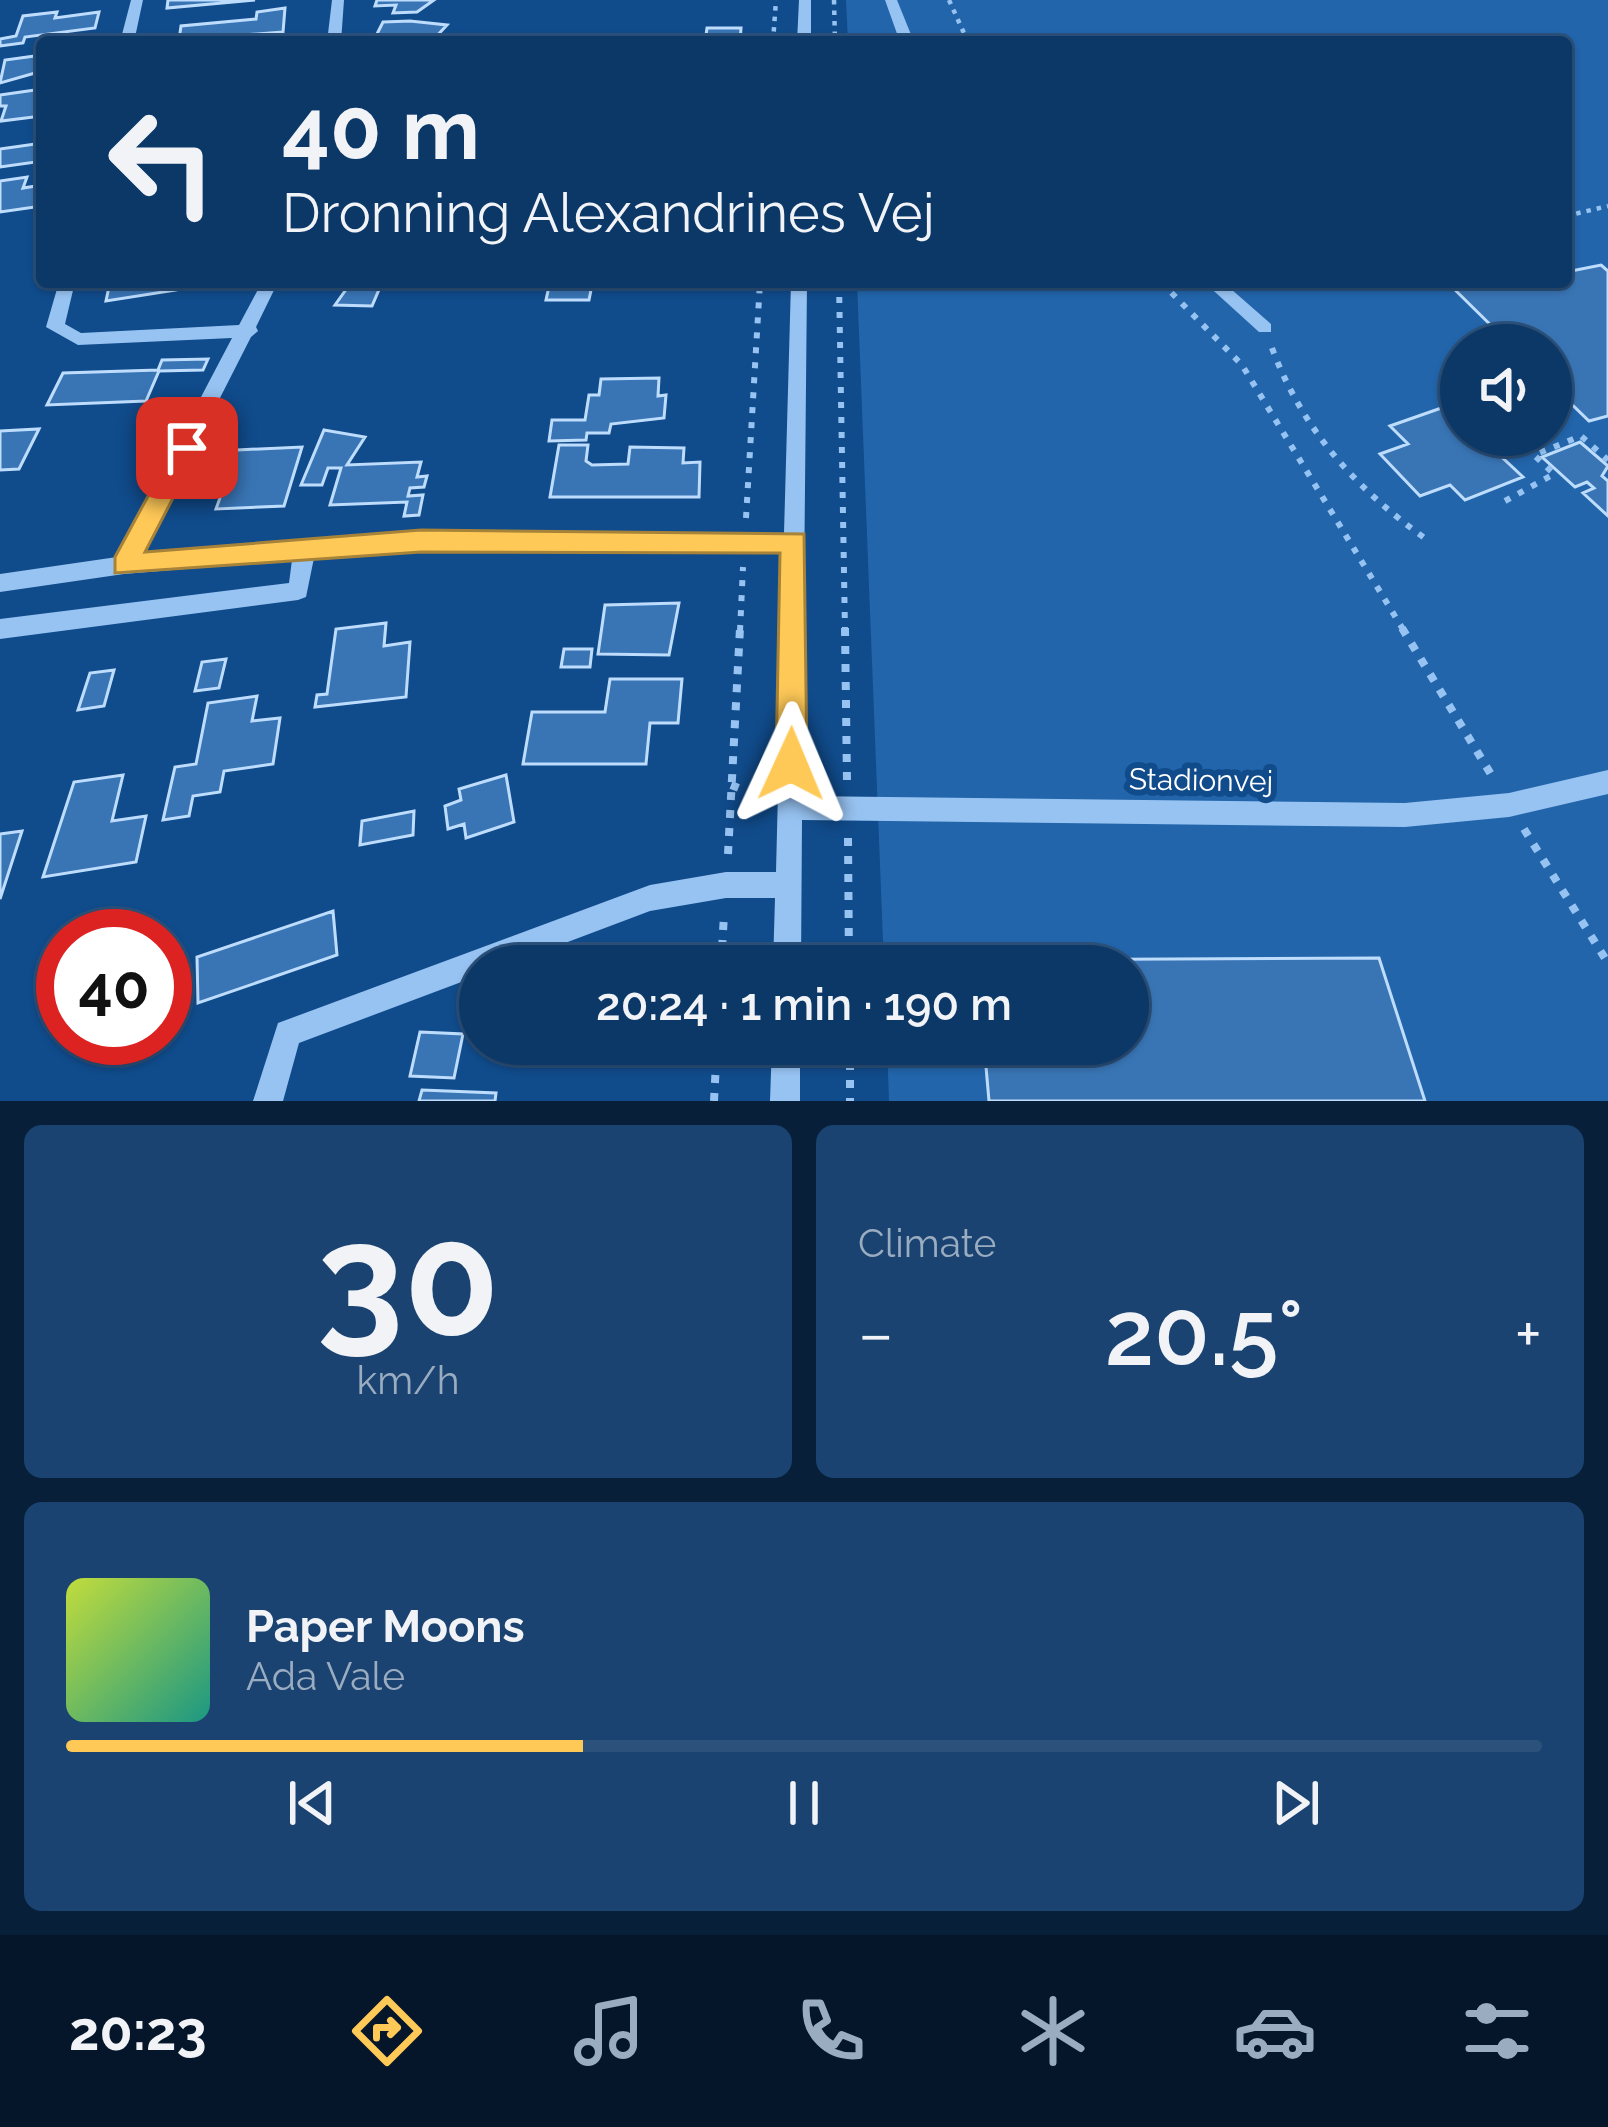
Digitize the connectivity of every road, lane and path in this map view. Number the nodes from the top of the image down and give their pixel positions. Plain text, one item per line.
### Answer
1 (137, 0) edge
2 (338, 0) edge
3 (776, 0) edge
4 (805, 0) edge
5 (835, 0) edge
6 (891, 0) edge
7 (950, 0) edge
8 (128, 36) edge
9 (335, 36) edge
10 (773, 36) edge
11 (804, 36) edge
12 (835, 36) edge
13 (905, 36) edge
14 (965, 36) edge
15 (1608, 206) edge
16 (1572, 215) edge
17 (66, 288) edge
18 (267, 288) edge
19 (760, 288) edge
20 (799, 288) edge
21 (839, 288) edge
22 (1167, 288) edge
23 (1219, 288) edge
24 (1265, 328) joint
25 (249, 331) junction
26 (1608, 460) edge
27 (1505, 501) dead end
28 (1426, 539) dead end
29 (745, 542) junction
30 (794, 542) junction
31 (305, 548) junction
32 (124, 565) junction
33 (0, 583) edge
34 (0, 629) edge
35 (1608, 782) edge
36 (1509, 805) junction
37 (791, 808) junction
38 (847, 809) junction
39 (789, 885) junction
40 (726, 886) junction
41 (723, 945) edge
42 (788, 945) edge
43 (849, 945) edge
44 (1608, 963) edge
45 (716, 1065) edge
46 (786, 1065) edge
47 (850, 1065) edge
48 (268, 1101) edge
49 (714, 1101) edge
50 (785, 1101) edge
51 (850, 1101) edge

1 - 8 street
2 - 9 street
3 - 10 path
4 - 11 street
5 - 12 path
6 - 13 street
7 - 14 path
15 - 16 path
17 - 25 street
18 - 25 street
19 - 29 path
20 - 30 street
21 - 38 path
22 - 36 path
23 - 24 street
24 - 28 path
25 - 32 street
26 - 27 path
29 - 30 street
29 - 31 street
29 - 40 path
30 - 37 street
31 - 32 street
31 - 34 street
32 - 33 street
35 - 36 street, Stadionvej
36 - 38 street, Stadionvej
36 - 44 path
37 - 38 street, Stadionvej
37 - 39 street
38 - 43 path
39 - 40 street
39 - 42 street
40 - 41 path
40 - 48 street
45 - 49 path
46 - 50 street
47 - 51 path

